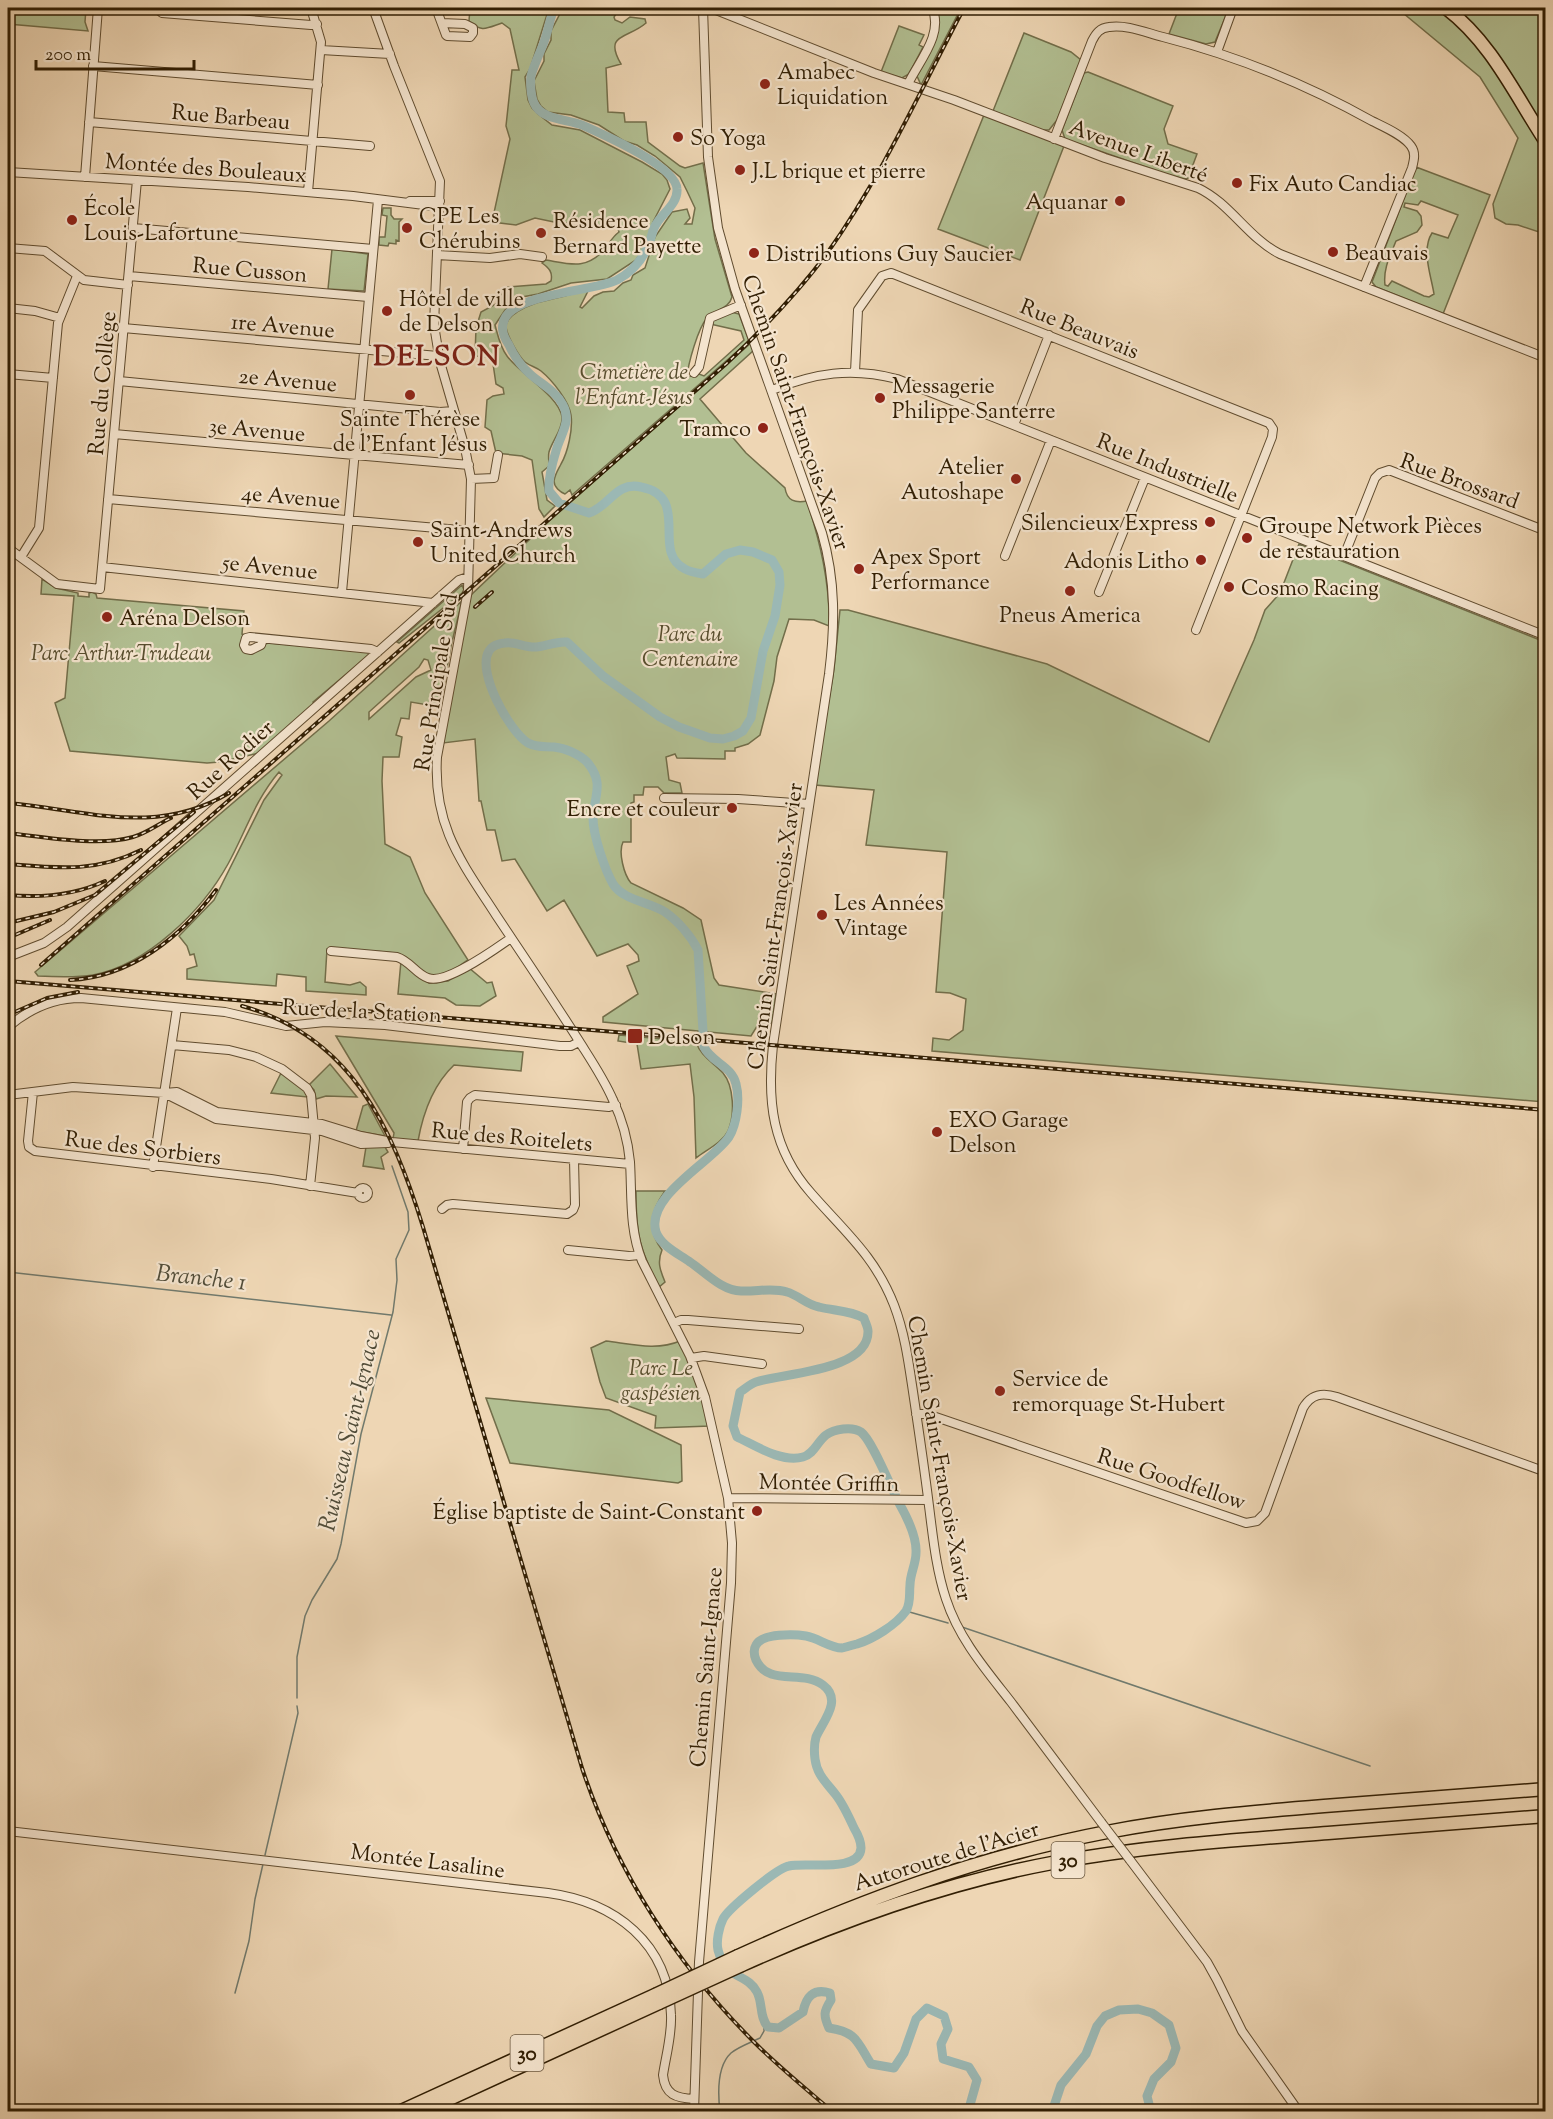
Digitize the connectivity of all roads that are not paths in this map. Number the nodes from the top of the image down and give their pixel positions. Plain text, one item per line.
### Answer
1 (98, 8) edge
2 (156, 8) edge
3 (311, 8) edge
4 (373, 8) edge
5 (436, 8) edge
6 (703, 8) edge
7 (932, 8) edge
8 (1233, 8) edge
9 (1446, 8) edge
10 (442, 23) dead end
11 (317, 24) junction
12 (321, 50) junction
13 (1217, 52) junction
14 (390, 54) junction
15 (93, 66) junction
16 (908, 84) junction
17 (318, 85) junction
18 (89, 122) junction
19 (1054, 139) junction
20 (312, 141) junction
21 (1545, 142) edge
22 (370, 146) dead end
23 (8, 172) edge
24 (85, 177) junction
25 (137, 180) junction
26 (308, 192) junction
27 (378, 200) junction
28 (440, 204) junction
29 (133, 228) junction
30 (8, 248) edge
31 (373, 249) junction
32 (437, 255) junction
33 (542, 257) dead end
34 (77, 276) junction
35 (128, 280) junction
36 (1364, 287) junction
37 (368, 297) junction
38 (741, 305) junction
39 (8, 308) edge
40 (60, 318) junction
41 (123, 328) junction
42 (1049, 335) junction
43 (363, 350) junction
44 (438, 356) junction
45 (1545, 358) edge
46 (855, 372) junction
47 (694, 373) dead end
48 (8, 374) edge
49 (53, 378) junction
50 (119, 381) junction
51 (772, 390) junction
52 (359, 404) junction
53 (454, 411) junction
54 (1014, 425) junction
55 (114, 434) junction
56 (1052, 440) junction
57 (498, 455) dead end
58 (354, 456) junction
59 (469, 465) junction
60 (1145, 478) junction
61 (471, 479) junction
62 (108, 499) junction
63 (1241, 516) junction
64 (348, 519) junction
65 (471, 531) junction
66 (1545, 531) edge
67 (8, 548) edge
68 (1005, 556) dead end
69 (1344, 556) junction
70 (21, 557) junction
71 (102, 567) junction
72 (468, 577) junction
73 (342, 592) junction
74 (1099, 592) dead end
75 (433, 603) junction
76 (1196, 630) dead end
77 (1545, 636) edge
78 (263, 639) dead end
79 (378, 652) junction
80 (664, 798) dead end
81 (809, 804) junction
82 (511, 938) junction
83 (331, 951) dead end
84 (8, 957) edge
85 (177, 1008) junction
86 (8, 1027) edge
87 (579, 1042) junction
88 (172, 1045) junction
89 (33, 1092) junction
90 (164, 1093) junction
91 (8, 1095) edge
92 (616, 1106) junction
93 (314, 1126) junction
94 (463, 1149) junction
95 (574, 1159) junction
96 (630, 1164) junction
97 (153, 1167) junction
98 (310, 1186) junction
99 (358, 1193) dead end
100 (442, 1209) dead end
101 (568, 1250) dead end
102 (639, 1255) junction
103 (674, 1323) junction
104 (799, 1329) dead end
105 (692, 1358) junction
106 (762, 1364) dead end
107 (916, 1414) junction
108 (1545, 1472) edge
109 (728, 1498) junction
110 (928, 1500) junction
111 (1545, 1781) edge
112 (1545, 1789) edge
113 (1439, 1797) junction
114 (1545, 1816) edge
115 (8, 1831) edge
116 (740, 1961) junction
117 (657, 1999) junction
118 (694, 2098) junction
119 (399, 2112) edge
120 (421, 2112) edge
121 (694, 2112) edge
122 (1299, 2112) edge

1 - 15 street
2 - 11 street
3 - 11 street
4 - 14 street, Rue Principale Sud
5 - 10 street
6 - 16 street, Avenue Liberté
6 - 38 street, Chemin Saint-François-Xavier
7 - 16 street
8 - 13 street
9 - 21 highway
11 - 12 street
12 - 14 street
12 - 17 street
13 - 19 street
13 - 36 street
14 - 28 street, Rue Principale Sud
15 - 17 street
15 - 18 street
16 - 19 street, Avenue Liberté
17 - 20 street
18 - 20 street, Rue Barbeau
18 - 24 street
19 - 36 street, Avenue Liberté
20 - 22 street, Rue Barbeau
20 - 26 street
23 - 24 street, Montée des Bouleaux
24 - 25 street, Montée des Bouleaux
25 - 26 street, Montée des Bouleaux
25 - 29 street, Rue du Collège
26 - 27 street, Montée des Bouleaux
27 - 28 street, Montée des Bouleaux
27 - 31 street
28 - 32 street, Rue Principale Sud
29 - 31 street
29 - 35 street, Rue du Collège
30 - 34 street, Rue Cusson
31 - 37 street
32 - 33 street
32 - 44 street, Rue Principale Sud
34 - 35 street, Rue Cusson
34 - 40 street
35 - 37 street, Rue Cusson
35 - 41 street, Rue du Collège
36 - 45 street, Avenue Liberté
37 - 43 street
38 - 47 street
38 - 51 street, Chemin Saint-François-Xavier
39 - 40 street
40 - 49 street
41 - 43 street, 1re Avenue
41 - 50 street, Rue du Collège
42 - 46 street, Rue Beauvais
42 - 54 street
42 - 63 street, Rue Beauvais
43 - 44 street, 1re Avenue
43 - 52 street
44 - 53 street, Rue Principale Sud
46 - 51 street, Rue Industrielle
46 - 54 street, Rue Industrielle
48 - 49 street
49 - 70 street
50 - 52 street, 2e Avenue
50 - 55 street, Rue du Collège
51 - 81 street, Chemin Saint-François-Xavier
52 - 53 street, 2e Avenue
52 - 58 street
53 - 59 street, Rue Principale Sud
54 - 56 street, Rue Industrielle
55 - 58 street, 3e Avenue
55 - 62 street, Rue du Collège
56 - 60 street, Rue Industrielle
56 - 68 street
57 - 61 street
58 - 59 street, 3e Avenue
58 - 64 street
59 - 61 street, Rue Principale Sud
60 - 63 street, Rue Industrielle
60 - 74 street
61 - 65 street, Rue Principale Sud
62 - 64 street, 4e Avenue
62 - 71 street, Rue du Collège
63 - 69 street, Rue Industrielle
63 - 76 street
64 - 65 street, 4e Avenue
64 - 73 street
65 - 72 street, Rue Principale Sud
66 - 69 street, Rue Brossard
67 - 70 street
69 - 77 street, Rue Industrielle
70 - 71 street, Rue du Collège
71 - 73 street, 5e Avenue
72 - 75 street, Rue Rodier
72 - 82 street, Rue Principale Sud
73 - 75 street, 5e Avenue
75 - 79 street, Rue Rodier
78 - 79 street
79 - 84 street, Rue Rodier
80 - 81 street
81 - 107 street, Chemin Saint-François-Xavier
82 - 83 street
82 - 87 street, Rue Principale Sud
85 - 86 street, Rue de la Station
85 - 87 street, Rue de la Station
85 - 88 street
87 - 92 street, Rue Principale Sud
88 - 90 street
88 - 93 street
89 - 90 street, Rue des Roitelets
89 - 91 street, Rue des Roitelets
89 - 97 street, Rue des Sorbiers
90 - 93 street, Rue des Roitelets
90 - 97 street
92 - 94 street
92 - 96 street, Rue Principale Sud
93 - 94 street, Rue des Roitelets
93 - 98 street
94 - 95 street, Rue des Roitelets
95 - 96 street, Rue des Roitelets
95 - 100 street
96 - 102 street, Rue Principale Sud
97 - 98 street, Rue des Sorbiers
98 - 99 street, Rue des Sorbiers
101 - 102 street
102 - 103 street, Chemin Saint-Ignace
103 - 104 street
103 - 105 street, Chemin Saint-Ignace
105 - 106 street
105 - 109 street, Chemin Saint-Ignace
107 - 108 street, Rue Goodfellow
107 - 110 street, Chemin Saint-François-Xavier
109 - 110 street, Montée Griffin
109 - 118 street, Chemin Saint-Ignace
110 - 122 street, Chemin Saint-François-Xavier, bridge
111 - 113 highway
112 - 113 highway, Autoroute de l'Acier / 30
113 - 116 highway, Autoroute de l'Acier / 30
114 - 116 highway, Autoroute de l'Acier / 30
115 - 118 street, Montée Lasaline
116 - 117 highway, Autoroute de l'Acier / 30, bridge
117 - 119 highway, Autoroute de l'Acier / 30
117 - 120 highway, Autoroute de l'Acier / 30
118 - 121 street, Chemin Saint-Ignace

